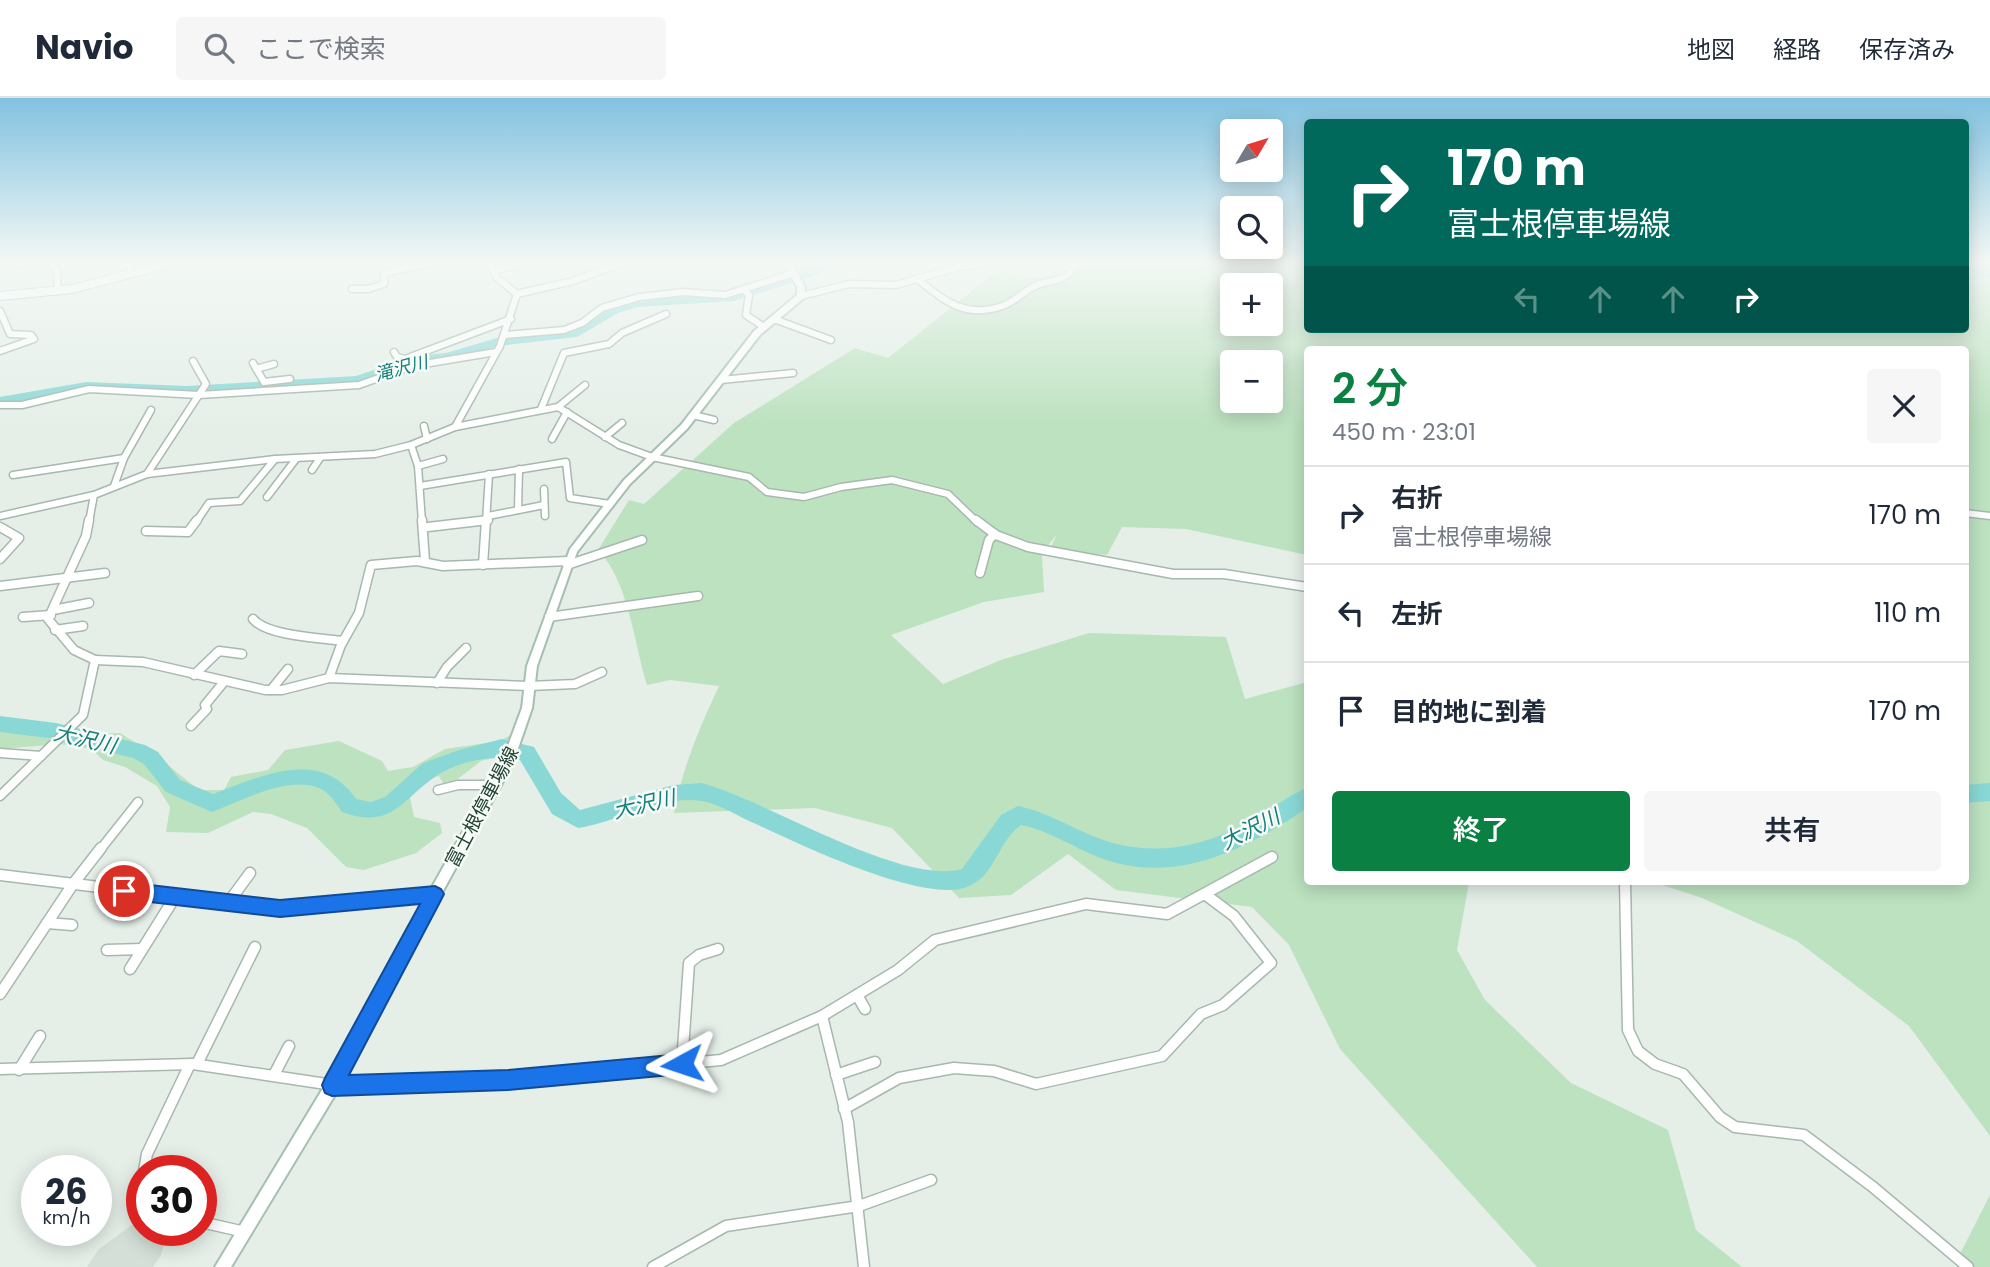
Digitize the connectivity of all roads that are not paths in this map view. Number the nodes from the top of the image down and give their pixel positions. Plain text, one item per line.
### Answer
1 (589, 318) edge
2 (658, 318) edge
3 (750, 318) edge
4 (511, 319) joint
5 (774, 319) joint
6 (3, 324) edge
7 (764, 327) junction
8 (504, 336) junction
9 (831, 341) dead end
10 (497, 349) junction
11 (0, 351) edge
12 (394, 352) dead end
13 (192, 360) dead end
14 (274, 364) dead end
15 (793, 373) dead end
16 (290, 379) dead end
17 (721, 380) junction
18 (264, 382) junction
19 (585, 385) dead end
20 (260, 393) junction
21 (199, 395) junction
22 (0, 405) edge
23 (558, 408) junction
24 (151, 410) dead end
25 (541, 410) junction
26 (568, 412) junction
27 (693, 415) junction
28 (714, 420) dead end
29 (622, 423) dead end
30 (424, 426) dead end
31 (455, 426) junction
32 (605, 437) junction
33 (427, 439) junction
34 (552, 439) dead end
35 (411, 445) junction
36 (652, 457) junction
37 (124, 458) junction
38 (320, 458) junction
39 (275, 459) junction
40 (296, 459) junction
41 (443, 459) dead end
42 (418, 466) junction
43 (312, 470) dead end
44 (519, 470) junction
45 (147, 474) junction
46 (489, 474) junction
47 (13, 475) dead end
48 (114, 486) junction
49 (419, 486) junction
50 (544, 489) dead end
51 (94, 495) junction
52 (267, 497) dead end
53 (610, 504) junction
54 (544, 505) junction
55 (518, 510) junction
56 (1969, 513) edge
57 (0, 516) edge
58 (545, 516) dead end
59 (1990, 516) edge
60 (488, 518) junction
61 (0, 527) edge
62 (428, 527) dead end
63 (146, 531) dead end
64 (995, 534) junction
65 (642, 540) dead end
66 (0, 559) edge
67 (425, 561) junction
68 (568, 563) junction
69 (484, 565) junction
70 (105, 573) dead end
71 (980, 573) dead end
72 (69, 578) junction
73 (0, 586) edge
74 (1304, 586) edge
75 (698, 596) dead end
76 (89, 603) dead end
77 (52, 613) junction
78 (23, 617) dead end
79 (549, 617) junction
80 (253, 619) dead end
81 (83, 626) dead end
82 (55, 630) junction
83 (343, 641) junction
84 (466, 648) dead end
85 (242, 654) dead end
86 (94, 660) junction
87 (288, 669) dead end
88 (602, 672) dead end
89 (194, 675) junction
90 (329, 678) junction
91 (223, 682) junction
92 (437, 683) junction
93 (529, 686) junction
94 (271, 690) junction
95 (191, 726) dead end
96 (0, 754) edge
97 (40, 756) junction
98 (495, 785) junction
99 (438, 790) dead end
100 (0, 796) edge
101 (138, 802) dead end
102 (1272, 857) dead end
103 (250, 873) dead end
104 (0, 875) edge
105 (73, 884) junction
106 (1625, 885) edge
107 (435, 894) junction
108 (1206, 895) junction
109 (175, 897) junction
110 (228, 903) junction
111 (47, 923) junction
112 (72, 925) dead end
113 (255, 947) dead end
114 (142, 949) junction
115 (107, 950) dead end
116 (718, 950) dead end
117 (130, 969) dead end
118 (0, 994) edge
119 (857, 995) junction
120 (865, 1009) dead end
121 (821, 1016) junction
122 (40, 1036) dead end
123 (289, 1046) dead end
124 (875, 1062) dead end
125 (193, 1064) junction
126 (682, 1064) junction
127 (0, 1069) edge
128 (19, 1070) junction
129 (274, 1075) junction
130 (836, 1075) junction
131 (332, 1085) junction
132 (844, 1110) junction
133 (147, 1155) edge
134 (931, 1180) dead end
135 (859, 1206) junction
136 (217, 1226) edge
137 (245, 1232) junction
138 (223, 1267) edge
139 (653, 1267) edge
140 (864, 1267) edge
141 (1968, 1267) edge

1 - 8 street
2 - 25 street
3 - 7 street
4 - 8 street
4 - 12 street
5 - 7 main road, 富士根停車場線
5 - 9 street
6 - 11 street
7 - 17 main road, 富士根停車場線
8 - 10 street
10 - 20 street
10 - 31 street
13 - 21 street
14 - 18 street
15 - 17 street
16 - 18 street
17 - 27 main road, 富士根停車場線
18 - 20 street
19 - 23 street
20 - 21 street
21 - 22 street
21 - 45 street
23 - 25 street
23 - 26 street
24 - 37 street
25 - 31 street
26 - 32 street
26 - 34 street
27 - 28 street
27 - 36 main road, 富士根停車場線
29 - 32 street
30 - 33 street
31 - 33 street
32 - 36 street
33 - 35 street
35 - 38 street
35 - 42 street
36 - 53 main road, 富士根停車場線
36 - 64 street
37 - 47 street
37 - 48 street
38 - 40 street
38 - 43 street
39 - 40 street
39 - 45 street
39 - 63 street
40 - 52 street
41 - 42 street
42 - 49 street
44 - 46 street
44 - 53 street
44 - 55 street
45 - 48 street
46 - 49 street
46 - 60 street
48 - 51 street
49 - 67 street
50 - 54 street
51 - 57 street
51 - 72 street
53 - 68 main road, 富士根停車場線
54 - 55 street
54 - 58 street
55 - 60 street
56 - 59 street
60 - 62 street
60 - 69 street
61 - 66 street
64 - 71 street
64 - 74 street
65 - 68 street
67 - 69 street
67 - 83 street
68 - 69 street
68 - 79 main road, 富士根停車場線
70 - 72 street
72 - 73 street
72 - 77 street
75 - 79 street
76 - 77 street
77 - 78 street
77 - 82 street
79 - 93 main road, 富士根停車場線
80 - 83 street
81 - 82 street
82 - 86 street
83 - 90 street
84 - 92 street
85 - 89 street
86 - 89 street
86 - 97 street
87 - 94 street
88 - 93 street
89 - 91 street
90 - 92 street
90 - 94 street
91 - 94 street
91 - 95 street
92 - 93 street
93 - 98 main road, 富士根停車場線
96 - 97 street
97 - 100 street
98 - 99 street
98 - 107 main road, 富士根停車場線
101 - 105 street
102 - 108 street
103 - 110 street
104 - 105 street
105 - 109 street
105 - 111 street
106 - 141 street
107 - 110 street
107 - 131 main road, 富士根停車場線
108 - 119 street
108 - 132 street
109 - 110 street
109 - 114 street
111 - 112 street
111 - 118 street
113 - 125 street
114 - 115 street
114 - 117 street
116 - 126 street
119 - 120 street
119 - 121 street
121 - 126 street
121 - 130 street
122 - 128 street
123 - 129 street
124 - 130 street
125 - 128 street
125 - 129 street
125 - 133 street
126 - 131 street
127 - 128 street
129 - 131 street
130 - 132 street
131 - 137 main road, 富士根停車場線
132 - 135 street
134 - 135 street
135 - 139 street
135 - 140 street
136 - 137 street
137 - 138 main road, 富士根停車場線

